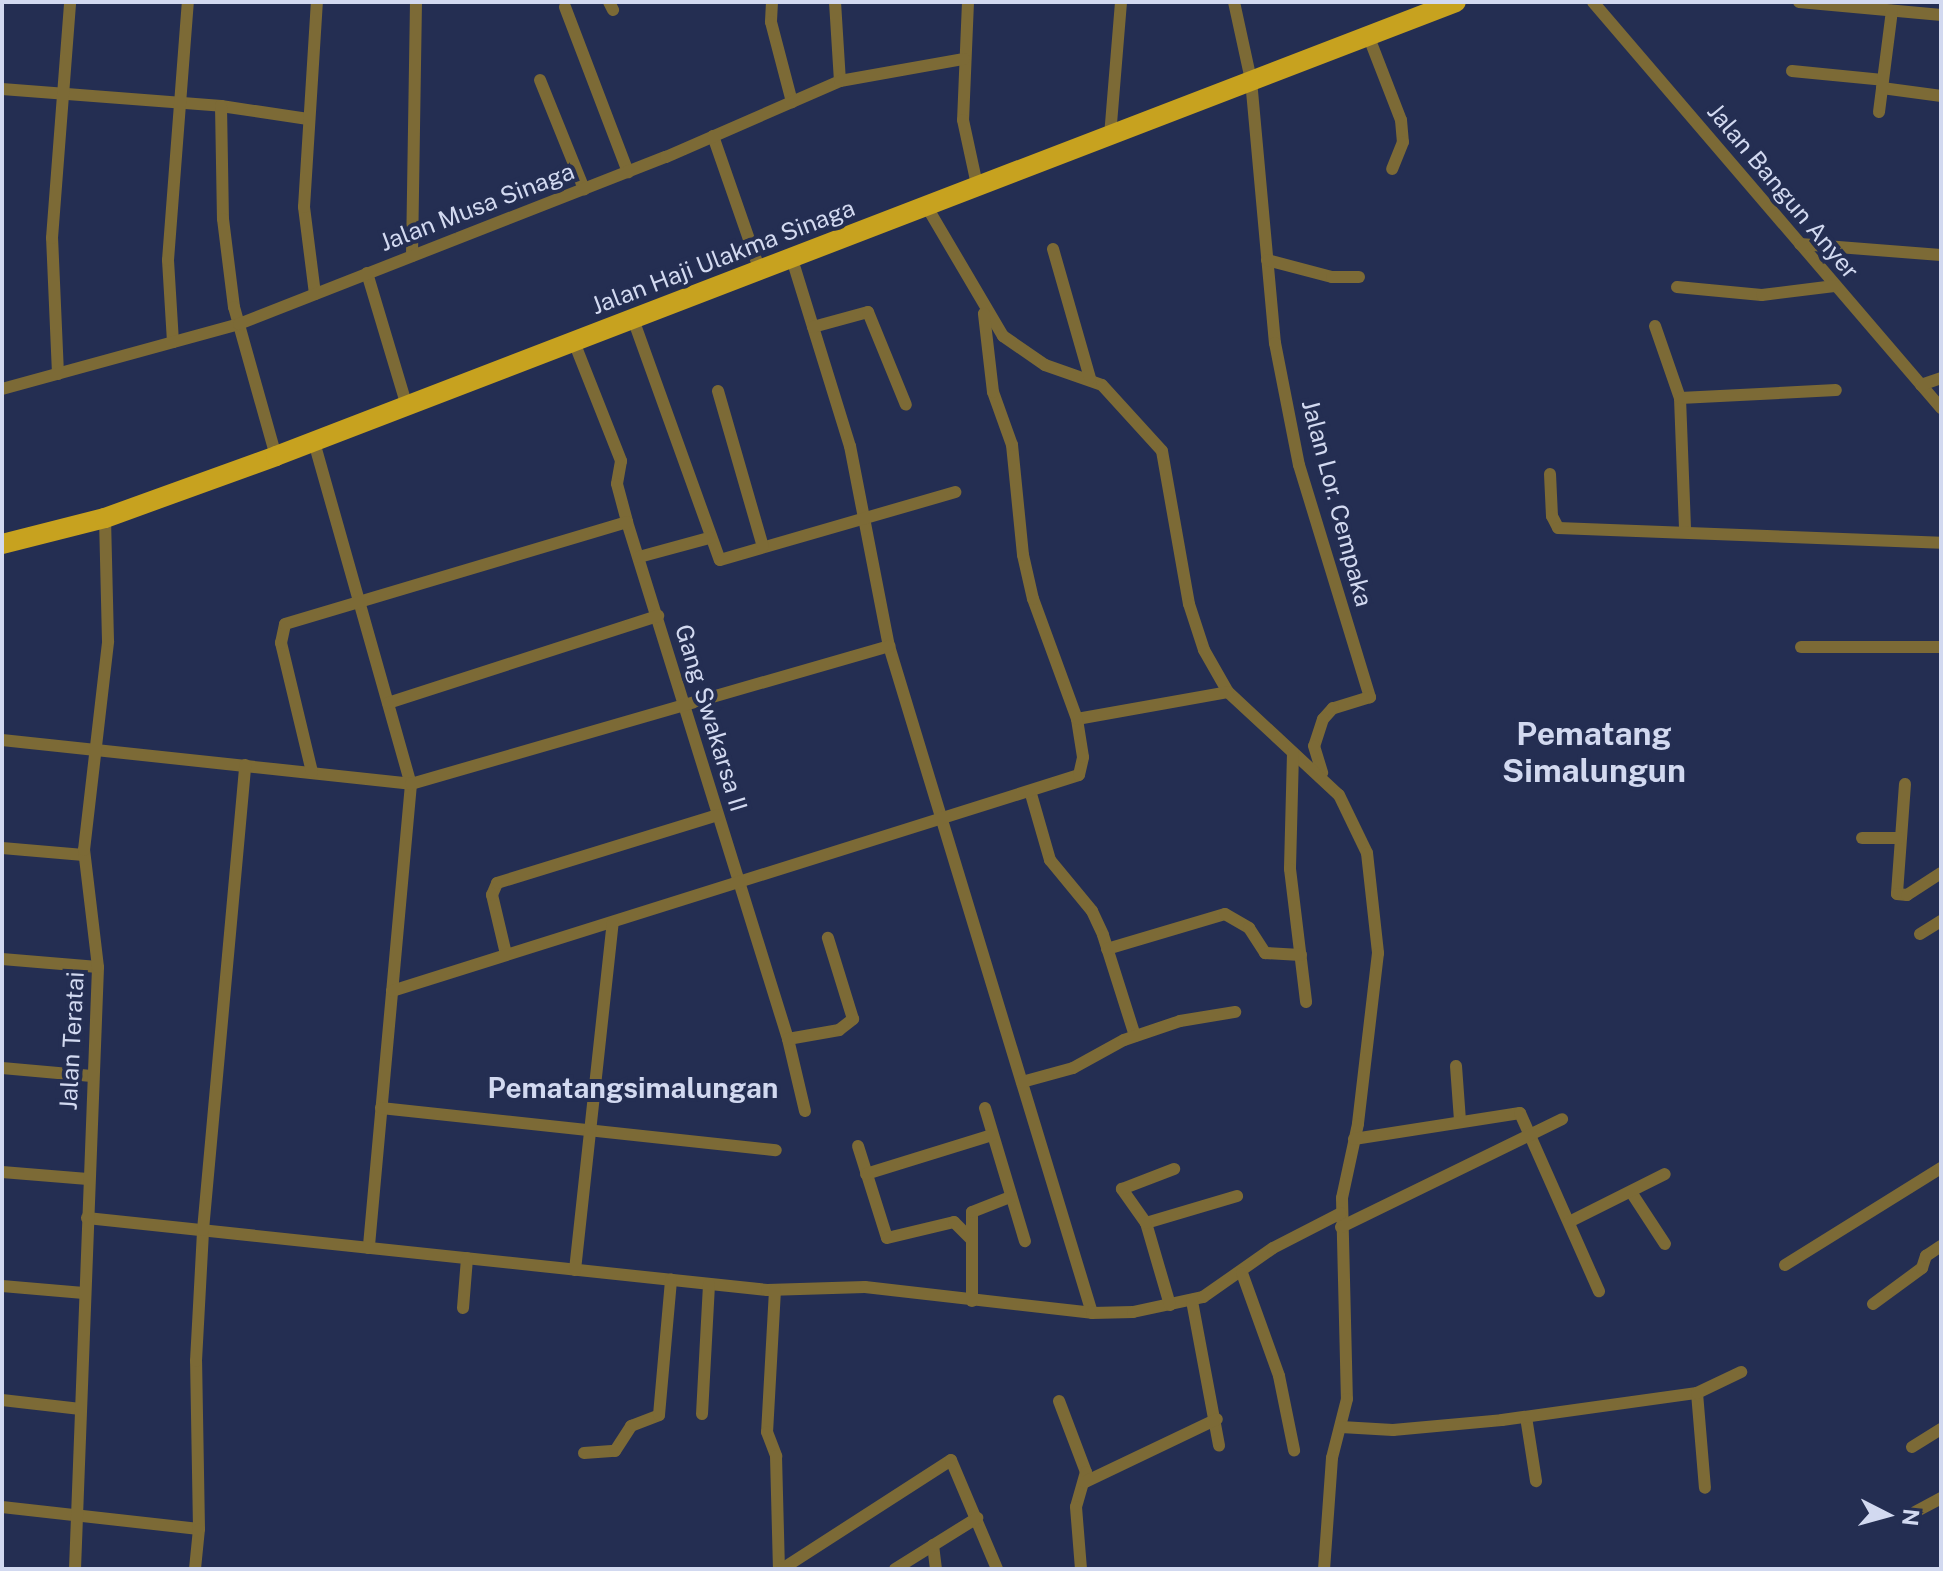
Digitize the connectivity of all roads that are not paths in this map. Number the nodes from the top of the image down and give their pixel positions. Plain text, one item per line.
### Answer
1 (70, 2) edge
2 (188, 2) edge
3 (317, 2) edge
4 (416, 2) edge
5 (772, 2) edge
6 (835, 2) edge
7 (968, 2) edge
8 (1121, 2) edge
9 (1234, 2) edge
10 (1456, 2) edge
11 (1593, 2) edge
12 (1799, 2) edge
13 (565, 7) dead end
14 (1892, 11) junction
15 (1941, 15) edge
16 (1368, 35) junction
17 (964, 59) junction
18 (1792, 71) dead end
19 (540, 80) dead end
20 (1251, 80) junction
21 (840, 81) junction
22 (1882, 84) junction
23 (2, 89) edge
24 (64, 94) junction
25 (1941, 96) edge
26 (792, 102) junction
27 (181, 103) junction
28 (221, 106) junction
29 (1879, 112) dead end
30 (308, 119) junction
31 (713, 136) junction
32 (1110, 136) junction
33 (1392, 169) dead end
34 (628, 172) junction
35 (977, 185) junction
36 (584, 189) junction
37 (927, 207) junction
38 (1800, 244) junction
39 (1053, 249) dead end
40 (1941, 255) edge
41 (412, 256) junction
42 (792, 259) junction
43 (1267, 260) junction
44 (760, 271) junction
45 (367, 273) junction
46 (1359, 277) dead end
47 (1834, 286) junction
48 (1677, 287) dead end
49 (315, 294) junction
50 (983, 307) junction
51 (633, 319) junction
52 (239, 324) junction
53 (1655, 326) dead end
54 (813, 327) junction
55 (173, 342) junction
56 (574, 342) junction
57 (58, 374) junction
58 (1090, 378) junction
59 (1941, 378) edge
60 (1921, 385) junction
61 (2, 389) edge
62 (1836, 390) dead end
63 (718, 391) dead end
64 (1680, 398) junction
65 (906, 405) dead end
66 (407, 406) junction
67 (1941, 408) edge
68 (314, 442) junction
69 (276, 456) junction
70 (1550, 474) dead end
71 (955, 492) dead end
72 (105, 518) junction
73 (865, 520) junction
74 (627, 522) junction
75 (1685, 530) junction
76 (709, 538) junction
77 (1941, 543) edge
78 (2, 544) edge
79 (763, 547) junction
80 (639, 557) junction
81 (359, 601) junction
82 (658, 616) junction
83 (889, 646) junction
84 (1801, 647) dead end
85 (1941, 647) edge
86 (1228, 692) junction
87 (388, 703) junction
88 (685, 708) junction
89 (1077, 719) junction
90 (2, 740) edge
91 (96, 749) junction
92 (1293, 753) junction
93 (245, 765) junction
94 (312, 772) junction
95 (1325, 777) junction
96 (411, 784) junction
97 (1905, 784) dead end
98 (1031, 794) junction
99 (718, 815) junction
100 (942, 821) junction
101 (1862, 838) dead end
102 (1899, 838) junction
103 (2, 848) edge
104 (84, 855) junction
105 (1941, 873) edge
106 (739, 884) junction
107 (1941, 921) edge
108 (613, 923) junction
109 (1920, 934) dead end
110 (828, 938) dead end
111 (1107, 949) junction
112 (506, 954) junction
113 (1301, 955) junction
114 (2, 959) edge
115 (98, 967) junction
116 (392, 991) junction
117 (1306, 1002) dead end
118 (1235, 1012) dead end
119 (1135, 1036) junction
120 (788, 1039) junction
121 (1456, 1066) dead end
122 (2, 1068) edge
123 (92, 1076) junction
124 (1022, 1082) junction
125 (381, 1108) junction
126 (985, 1108) dead end
127 (805, 1111) dead end
128 (1562, 1119) dead end
129 (1460, 1120) junction
130 (590, 1132) junction
131 (992, 1135) junction
132 (1532, 1135) junction
133 (1354, 1139) junction
134 (858, 1146) dead end
135 (776, 1150) dead end
136 (1941, 1168) edge
137 (1174, 1169) dead end
138 (2, 1172) edge
139 (866, 1174) junction
140 (1665, 1174) dead end
141 (88, 1179) junction
142 (1631, 1192) junction
143 (1237, 1196) dead end
144 (1010, 1197) junction
145 (1341, 1213) junction
146 (87, 1218) junction
147 (1569, 1222) junction
148 (1146, 1223) junction
149 (1341, 1227) junction
150 (203, 1230) junction
151 (970, 1238) junction
152 (1025, 1241) dead end
153 (1665, 1244) dead end
154 (1941, 1246) edge
155 (369, 1248) junction
156 (467, 1258) junction
157 (1785, 1265) dead end
158 (575, 1270) junction
159 (1242, 1273) junction
160 (671, 1280) junction
161 (709, 1284) junction
162 (2, 1286) edge
163 (775, 1290) junction
164 (1599, 1291) dead end
165 (84, 1293) junction
166 (972, 1301) junction
167 (1192, 1301) junction
168 (1873, 1304) dead end
169 (1170, 1305) junction
170 (463, 1308) dead end
171 (1092, 1313) junction
172 (1741, 1372) dead end
173 (1697, 1393) junction
174 (2, 1400) edge
175 (1059, 1401) dead end
176 (80, 1409) junction
177 (702, 1414) dead end
178 (1526, 1417) junction
179 (1217, 1419) junction
180 (1341, 1427) junction
181 (1941, 1429) edge
182 (1219, 1445) dead end
183 (1912, 1447) dead end
184 (1294, 1450) dead end
185 (584, 1453) dead end
186 (1536, 1481) dead end
187 (1085, 1482) junction
188 (1705, 1488) dead end
189 (1941, 1498) edge
190 (2, 1507) edge
191 (1915, 1512) dead end
192 (77, 1515) junction
193 (977, 1518) junction
194 (199, 1529) junction
195 (933, 1545) junction
196 (75, 1569) edge
197 (195, 1569) edge
198 (780, 1569) edge
199 (895, 1569) edge
200 (936, 1569) edge
201 (997, 1569) edge
202 (1081, 1569) edge
203 (1324, 1569) edge

1 - 24 street
2 - 27 street
3 - 30 street
4 - 41 street
5 - 26 street
6 - 21 street
7 - 17 street
8 - 32 street
9 - 20 street, Jalan Lor. Cempaka
10 - 16 main road, Jalan Haji Ulakma Sinaga
11 - 38 street, Jalan Bangun Anyer
12 - 14 street
13 - 34 street
14 - 15 street
14 - 22 street
16 - 20 main road, Jalan Haji Ulakma Sinaga
16 - 33 street
17 - 21 street, Jalan Musa Sinaga
17 - 35 street
18 - 22 street
19 - 36 street
20 - 32 main road, Jalan Haji Ulakma Sinaga
20 - 43 street, Jalan Lor. Cempaka
21 - 26 street, Jalan Musa Sinaga
22 - 25 street
22 - 29 street
23 - 24 street
24 - 27 street
24 - 57 street
26 - 31 street, Jalan Musa Sinaga
27 - 28 street
27 - 55 street
28 - 30 street
28 - 52 street
30 - 49 street
31 - 34 street, Jalan Musa Sinaga
31 - 44 street
32 - 35 main road, Jalan Haji Ulakma Sinaga
34 - 36 street, Jalan Musa Sinaga
35 - 37 main road, Jalan Haji Ulakma Sinaga
36 - 41 street, Jalan Musa Sinaga
37 - 42 main road, Jalan Haji Ulakma Sinaga
37 - 50 street
38 - 40 street
38 - 47 street, Jalan Bangun Anyer
39 - 58 street
41 - 45 street, Jalan Musa Sinaga
42 - 44 main road, Jalan Haji Ulakma Sinaga
42 - 54 street
43 - 46 street
43 - 95 street, Jalan Lor. Cempaka
44 - 51 main road, Jalan Haji Ulakma Sinaga
45 - 49 street, Jalan Musa Sinaga
45 - 66 street
47 - 48 street
47 - 60 street, Jalan Bangun Anyer
49 - 52 street, Jalan Musa Sinaga
50 - 58 street
50 - 89 street
51 - 56 main road, Jalan Haji Ulakma Sinaga
51 - 76 street
52 - 55 street, Jalan Musa Sinaga
52 - 69 street
53 - 64 street
54 - 65 street
54 - 73 street
55 - 57 street, Jalan Musa Sinaga
56 - 66 main road, Jalan Haji Ulakma Sinaga
56 - 74 street, Gang Swakarsa II
57 - 61 street, Jalan Musa Sinaga
58 - 86 street
59 - 60 street
60 - 67 street, Jalan Bangun Anyer
62 - 64 street
63 - 79 street
64 - 75 street
66 - 68 main road, Jalan Haji Ulakma Sinaga
68 - 69 main road, Jalan Haji Ulakma Sinaga
68 - 81 street
69 - 72 main road, Jalan Haji Ulakma Sinaga
70 - 75 street
71 - 73 street
72 - 78 main road, Jalan Haji Ulakma Sinaga
72 - 91 street, Jalan Teratai
73 - 79 street
73 - 83 street
74 - 80 street, Gang Swakarsa II
74 - 81 street
75 - 77 street
76 - 79 street
76 - 80 street
80 - 82 street, Gang Swakarsa II
81 - 87 street
81 - 94 street
82 - 87 street
82 - 88 street, Gang Swakarsa II
83 - 88 street
83 - 100 street
84 - 85 street
86 - 89 street
86 - 92 street
87 - 96 street
88 - 96 street
88 - 99 street, Gang Swakarsa II
89 - 98 street
90 - 91 street
91 - 93 street
91 - 104 street, Jalan Teratai
92 - 95 street
92 - 113 street
93 - 94 street
93 - 150 street
94 - 96 street
95 - 133 street
96 - 116 street
97 - 102 street
98 - 100 street
98 - 111 street
99 - 106 street, Gang Swakarsa II
99 - 112 street
100 - 106 street
100 - 124 street
101 - 102 street
102 - 105 street
103 - 104 street
104 - 115 street, Jalan Teratai
106 - 108 street
106 - 120 street, Gang Swakarsa II
107 - 109 street
108 - 112 street
108 - 130 street
110 - 120 street
111 - 113 street
111 - 119 street
112 - 116 street
113 - 117 street
114 - 115 street
115 - 123 street, Jalan Teratai
116 - 125 street
118 - 119 street
119 - 124 street
120 - 127 street, Gang Swakarsa II
121 - 129 street
122 - 123 street
123 - 141 street, Jalan Teratai
124 - 171 street
125 - 130 street
125 - 155 street
126 - 131 street
128 - 132 street
129 - 132 street
129 - 133 street
130 - 135 street
130 - 158 street
131 - 139 street
131 - 144 street
132 - 147 street
132 - 149 street
133 - 145 street
134 - 139 street
136 - 157 street
137 - 148 street
138 - 141 street
139 - 151 street
140 - 142 street
141 - 146 street, Jalan Teratai
142 - 147 street
142 - 153 street
143 - 148 street
144 - 151 street
144 - 152 street
145 - 149 street
145 - 159 street
146 - 150 street
146 - 165 street, Jalan Teratai
147 - 164 street
148 - 169 street
149 - 180 street
150 - 155 street
150 - 194 street
151 - 166 street
154 - 168 street
155 - 156 street
156 - 158 street
156 - 170 street
158 - 160 street
159 - 167 street
159 - 184 street
160 - 161 street
160 - 185 street
161 - 163 street
161 - 177 street
162 - 165 street
163 - 166 street
163 - 198 street
165 - 176 street, Jalan Teratai
166 - 171 street
167 - 169 street
167 - 179 street
169 - 171 street
172 - 173 street
173 - 178 street
173 - 188 street
174 - 176 street
175 - 187 street
176 - 192 street, Jalan Teratai
178 - 180 street
178 - 186 street
179 - 182 street
179 - 187 street
180 - 203 street
181 - 183 street
187 - 202 street
189 - 191 street
190 - 192 street
192 - 194 street
192 - 196 street, Jalan Teratai
193 - 195 street
193 - 198 street
193 - 201 street
194 - 197 street
195 - 199 street
195 - 200 street

